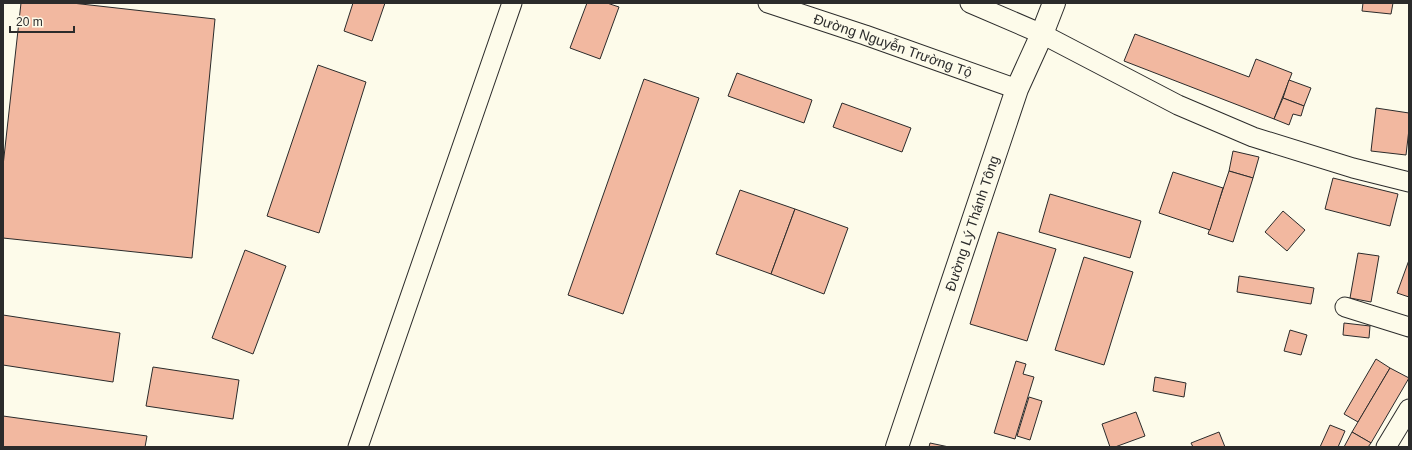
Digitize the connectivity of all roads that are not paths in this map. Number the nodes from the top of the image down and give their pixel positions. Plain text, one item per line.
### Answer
1 (512, 3) edge
2 (768, 3) edge
3 (970, 3) edge
4 (1054, 3) edge
5 (1042, 34) junction
6 (1017, 89) junction
7 (1409, 182) edge
8 (1345, 307) dead end
9 (1409, 327) edge
10 (1409, 409) edge
11 (358, 447) edge
12 (897, 447) edge
13 (1386, 447) edge

1 - 11 street
2 - 6 street, Đường Nguyễn Trường Tộ
3 - 5 street
4 - 5 street, Đường Lý Thánh Tông
5 - 6 street, Đường Lý Thánh Tông
5 - 7 street
6 - 12 street, Đường Lý Thánh Tông
8 - 9 street
10 - 13 street

